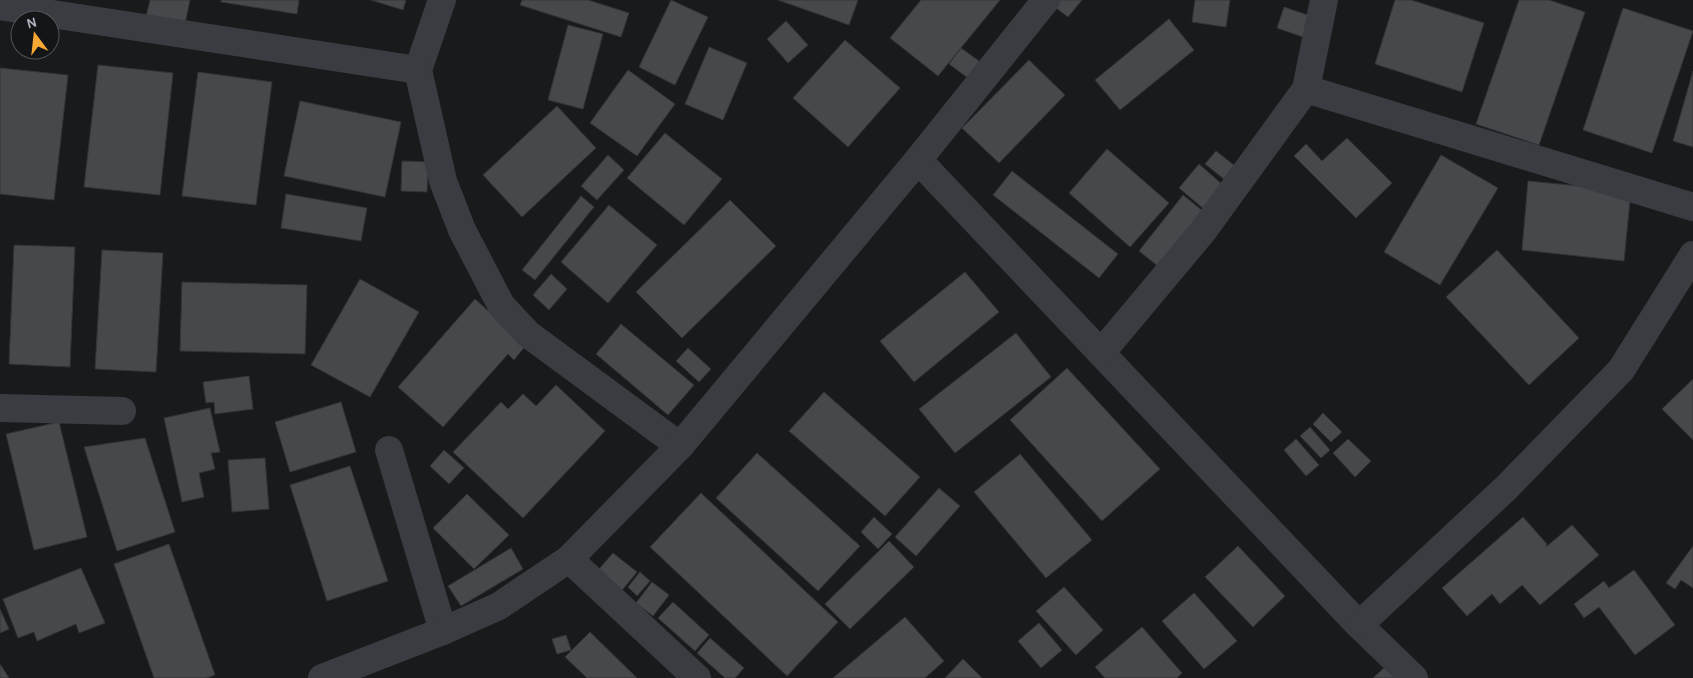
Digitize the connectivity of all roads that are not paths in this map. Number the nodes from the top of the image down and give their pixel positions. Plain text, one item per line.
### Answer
1 (442, 0) edge
2 (1046, 0) edge
3 (1324, 0) edge
4 (0, 6) edge
5 (418, 70) junction
6 (1306, 89) junction
7 (918, 160) junction
8 (1693, 207) edge
9 (1693, 255) edge
10 (1101, 353) junction
11 (0, 408) edge
12 (122, 410) dead end
13 (680, 446) junction
14 (389, 450) dead end
15 (568, 559) junction
16 (1360, 625) junction
17 (443, 631) junction
18 (322, 678) edge
19 (697, 678) edge
20 (1414, 678) edge

1 - 5 street
2 - 7 street
3 - 6 street
4 - 5 street
5 - 13 street
6 - 8 street
6 - 10 street
7 - 10 street
7 - 13 street
9 - 16 street
10 - 16 street
11 - 12 street
13 - 15 street
14 - 17 street
15 - 17 street
15 - 19 street
16 - 20 street
17 - 18 street

